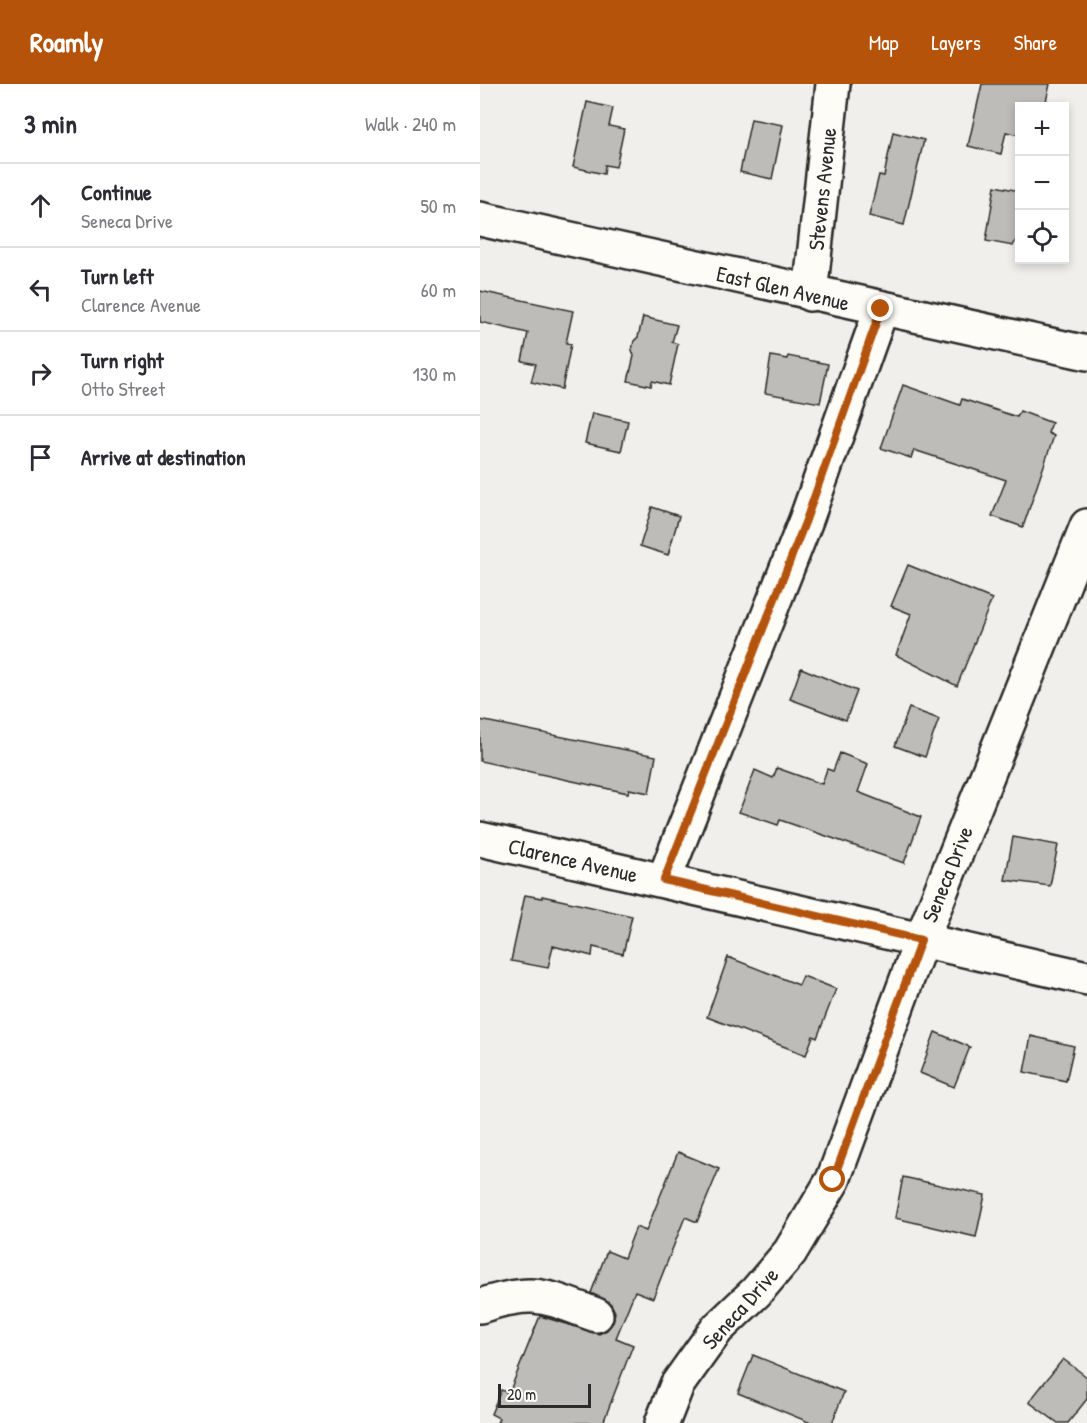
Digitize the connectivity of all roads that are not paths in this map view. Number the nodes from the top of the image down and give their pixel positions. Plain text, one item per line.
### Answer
1 (833, 84) edge
2 (480, 219) edge
3 (810, 294) junction
4 (881, 309) junction
5 (1087, 353) edge
6 (1087, 526) edge
7 (480, 839) edge
8 (664, 880) junction
9 (921, 940) junction
10 (1087, 978) edge
11 (480, 1305) edge
12 (596, 1315) dead end
13 (662, 1423) edge

1 - 3 street, Stevens Avenue
2 - 3 street, East Glen Avenue
3 - 4 street, East Glen Avenue
4 - 5 street, East Glen Avenue
4 - 8 street
6 - 9 street, Seneca Drive
7 - 8 street, Clarence Avenue
8 - 9 street, Clarence Avenue
9 - 10 street, Clarence Avenue
9 - 13 street, Seneca Drive
11 - 12 street

